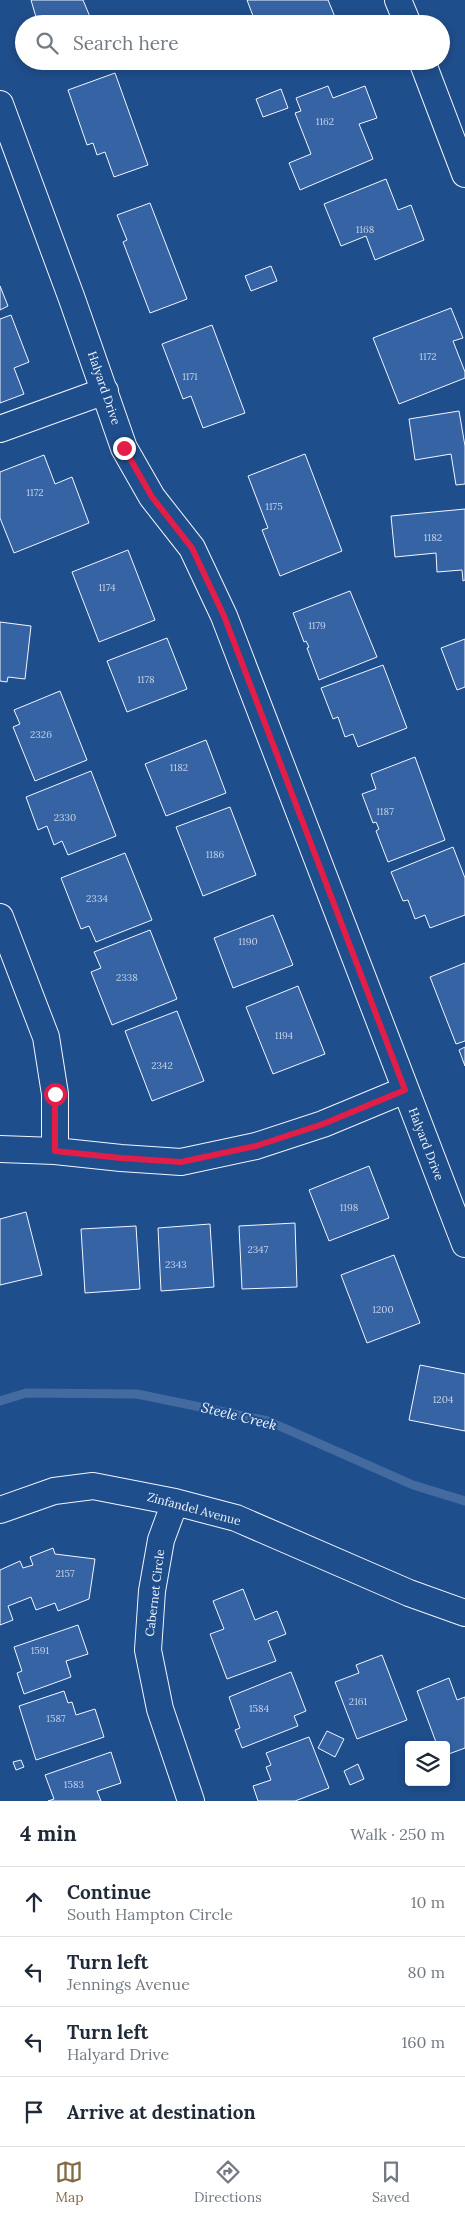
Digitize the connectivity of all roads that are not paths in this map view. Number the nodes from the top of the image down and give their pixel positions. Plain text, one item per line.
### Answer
1 (398, 0) edge
2 (404, 15) edge
3 (425, 70) edge
4 (0, 104) edge
5 (465, 174) edge
6 (105, 391) junction
7 (0, 429) edge
8 (0, 918) edge
9 (405, 1090) junction
10 (0, 1149) edge
11 (55, 1151) junction
12 (465, 1244) edge
13 (175, 1502) junction
14 (0, 1510) edge
15 (465, 1613) edge
16 (191, 1801) edge

1 - 2 street
3 - 5 street
4 - 6 street, Halyard Drive
6 - 7 street
6 - 9 street, Halyard Drive
8 - 11 street
9 - 11 street
9 - 12 street, Halyard Drive
10 - 11 street
13 - 14 street, Zinfandel Avenue
13 - 15 street, Zinfandel Avenue
13 - 16 street, Cabernet Circle

